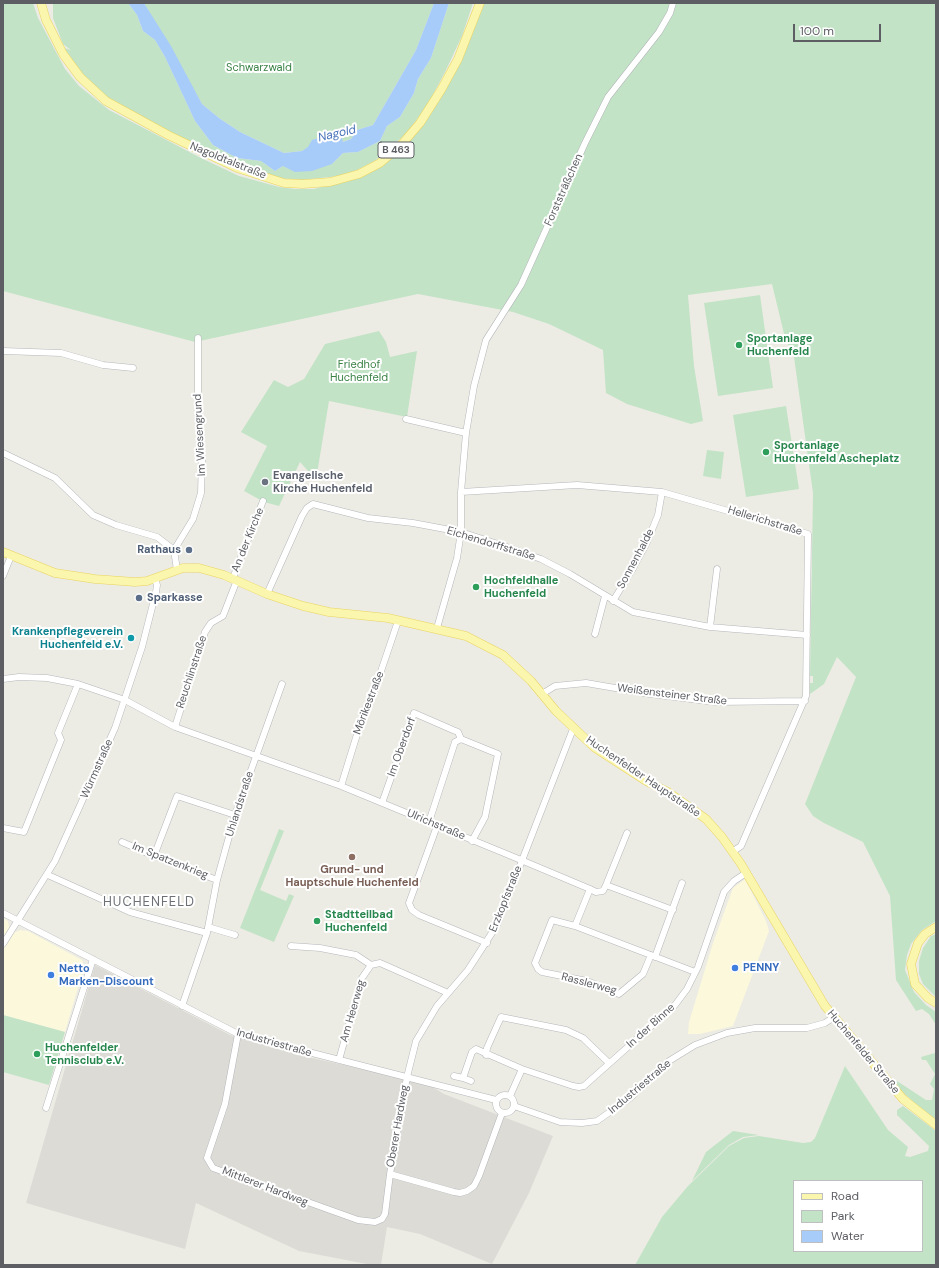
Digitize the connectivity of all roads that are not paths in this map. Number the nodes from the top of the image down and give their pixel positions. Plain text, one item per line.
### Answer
1 (41, 3) edge
2 (480, 3) edge
3 (673, 3) edge
4 (198, 338) dead end
5 (3, 351) edge
6 (133, 368) dead end
7 (406, 419) dead end
8 (466, 433) junction
9 (3, 453) edge
10 (461, 492) junction
11 (662, 492) junction
12 (263, 501) dead end
13 (460, 532) junction
14 (174, 550) junction
15 (7, 554) edge
16 (717, 569) dead end
17 (177, 570) junction
18 (3, 576) edge
19 (154, 579) junction
20 (235, 579) junction
21 (267, 594) junction
22 (605, 596) junction
23 (613, 601) junction
24 (398, 620) junction
25 (710, 627) junction
26 (437, 628) junction
27 (595, 634) dead end
28 (807, 635) junction
29 (3, 679) edge
30 (78, 684) junction
31 (282, 684) dead end
32 (542, 694) junction
33 (125, 700) junction
34 (805, 701) junction
35 (175, 727) junction
36 (573, 729) junction
37 (461, 739) junction
38 (255, 757) junction
39 (340, 786) junction
40 (382, 803) junction
41 (234, 815) junction
42 (429, 822) junction
43 (437, 826) junction
44 (3, 828) edge
45 (627, 833) dead end
46 (472, 841) junction
47 (122, 842) dead end
48 (732, 852) junction
49 (154, 856) junction
50 (521, 860) junction
51 (746, 873) junction
52 (48, 875) junction
53 (217, 880) junction
54 (682, 883) dead end
55 (606, 885) junction
56 (590, 889) junction
57 (673, 910) junction
58 (3, 913) edge
59 (18, 919) junction
60 (575, 926) junction
61 (936, 927) edge
62 (207, 930) junction
63 (236, 936) dead end
64 (487, 943) junction
65 (3, 944) edge
66 (291, 946) dead end
67 (653, 956) junction
68 (92, 959) junction
69 (371, 965) junction
70 (802, 968) joint
71 (695, 972) junction
72 (448, 994) junction
73 (936, 1003) edge
74 (182, 1006) junction
75 (834, 1018) junction
76 (238, 1034) junction
77 (486, 1054) junction
78 (339, 1060) junction
79 (609, 1063) junction
80 (522, 1069) junction
81 (454, 1076) dead end
82 (407, 1077) junction
83 (463, 1078) junction
84 (471, 1081) dead end
85 (510, 1096) junction
86 (496, 1100) junction
87 (514, 1106) junction
88 (46, 1108) dead end
89 (502, 1113) junction
90 (936, 1125) edge
91 (390, 1174) junction
92 (382, 1220) joint

1 - 2 main road, Nagoldtalstraße / B 463
3 - 8 street, Forststräßchen
4 - 14 street, Im Wiesengrund
5 - 6 street
7 - 8 street
8 - 10 street, Forststräßchen
9 - 14 street
10 - 11 street, Hellerichstraße
10 - 13 street, Forststräßchen
11 - 23 street, Sonnenhalde
11 - 28 street, Hellerichstraße
12 - 20 street, An der Kirche
13 - 21 street, Eichendorffstraße
13 - 22 street, Eichendorffstraße
13 - 26 street, Forststräßchen
14 - 17 street
15 - 18 street
15 - 19 main road, Huchenfelder Hauptstraße
16 - 25 street
17 - 19 main road, Huchenfelder Hauptstraße
17 - 20 main road, Huchenfelder Hauptstraße
19 - 33 street, Würmstraße
20 - 21 main road, Huchenfelder Hauptstraße
20 - 35 street, Reuchlinstraße
21 - 24 main road, Huchenfelder Hauptstraße
22 - 23 street, Eichendorffstraße
22 - 27 street
23 - 25 street, Eichendorffstraße
24 - 26 main road, Huchenfelder Hauptstraße
24 - 39 street, Mörikestraße
25 - 28 street, Eichendorffstraße
26 - 32 main road, Huchenfelder Hauptstraße
28 - 34 street, Hellerichstraße
29 - 30 street, Ulrichstraße
30 - 33 street, Ulrichstraße
30 - 44 street
31 - 38 street, Uhlandstraße
32 - 34 street, Weißensteiner Straße
32 - 36 main road, Huchenfelder Hauptstraße
33 - 35 street, Ulrichstraße
33 - 52 street, Würmstraße
34 - 48 street, Hellerichstraße
35 - 38 street, Ulrichstraße
36 - 48 main road, Huchenfelder Hauptstraße
36 - 50 street, Erzkopfstraße
37 - 40 street, Im Oberdorf
37 - 42 street
37 - 46 street, Im Oberdorf
38 - 39 street, Ulrichstraße
38 - 41 street, Uhlandstraße
39 - 40 street, Ulrichstraße
40 - 42 street, Ulrichstraße
41 - 49 street
41 - 53 street, Uhlandstraße
42 - 43 street, Ulrichstraße
43 - 46 street, Ulrichstraße
43 - 64 street
45 - 55 street
46 - 50 street, Ulrichstraße
47 - 49 street, Im Spatzenkrieg
48 - 51 main road, Huchenfelder Hauptstraße
49 - 53 street, Im Spatzenkrieg
50 - 56 street, Ulrichstraße
50 - 64 street, Erzkopfstraße
51 - 70 main road, Huchenfelder Hauptstraße
51 - 71 street, In der Binne
52 - 59 street, Würmstraße
52 - 62 street
53 - 62 street, Uhlandstraße
54 - 57 street
55 - 56 street
55 - 57 street
56 - 60 street
57 - 67 street
58 - 59 street, Industriestraße
59 - 65 street, Würmstraße
59 - 68 street, Industriestraße
60 - 67 street
60 - 67 street, Rasslerweg
61 - 73 main road
62 - 63 street
62 - 74 street, Uhlandstraße
64 - 72 street, Erzkopfstraße
66 - 69 street
67 - 71 street
68 - 74 street, Industriestraße
68 - 88 street
69 - 72 street
69 - 78 street, Am Heerweg
70 - 75 main road, Huchenfelder Straße
71 - 79 street, In der Binne
72 - 82 street, Erzkopfstraße
74 - 76 street, Industriestraße
75 - 87 street, Industriestraße
75 - 90 main road, Huchenfelder Straße
76 - 78 street, Industriestraße
76 - 92 street, Mittlerer Hardweg
77 - 79 street
77 - 80 street
77 - 83 street
78 - 82 street, Industriestraße
79 - 80 street, In der Binne
80 - 85 street
81 - 83 street
82 - 86 street, Industriestraße
82 - 91 street, Oberer Hardweg
83 - 84 street
85 - 86 street
85 - 87 street
86 - 89 street
87 - 89 street
89 - 91 street, Oberer Hardweg
91 - 92 street, Oberer Hardweg

